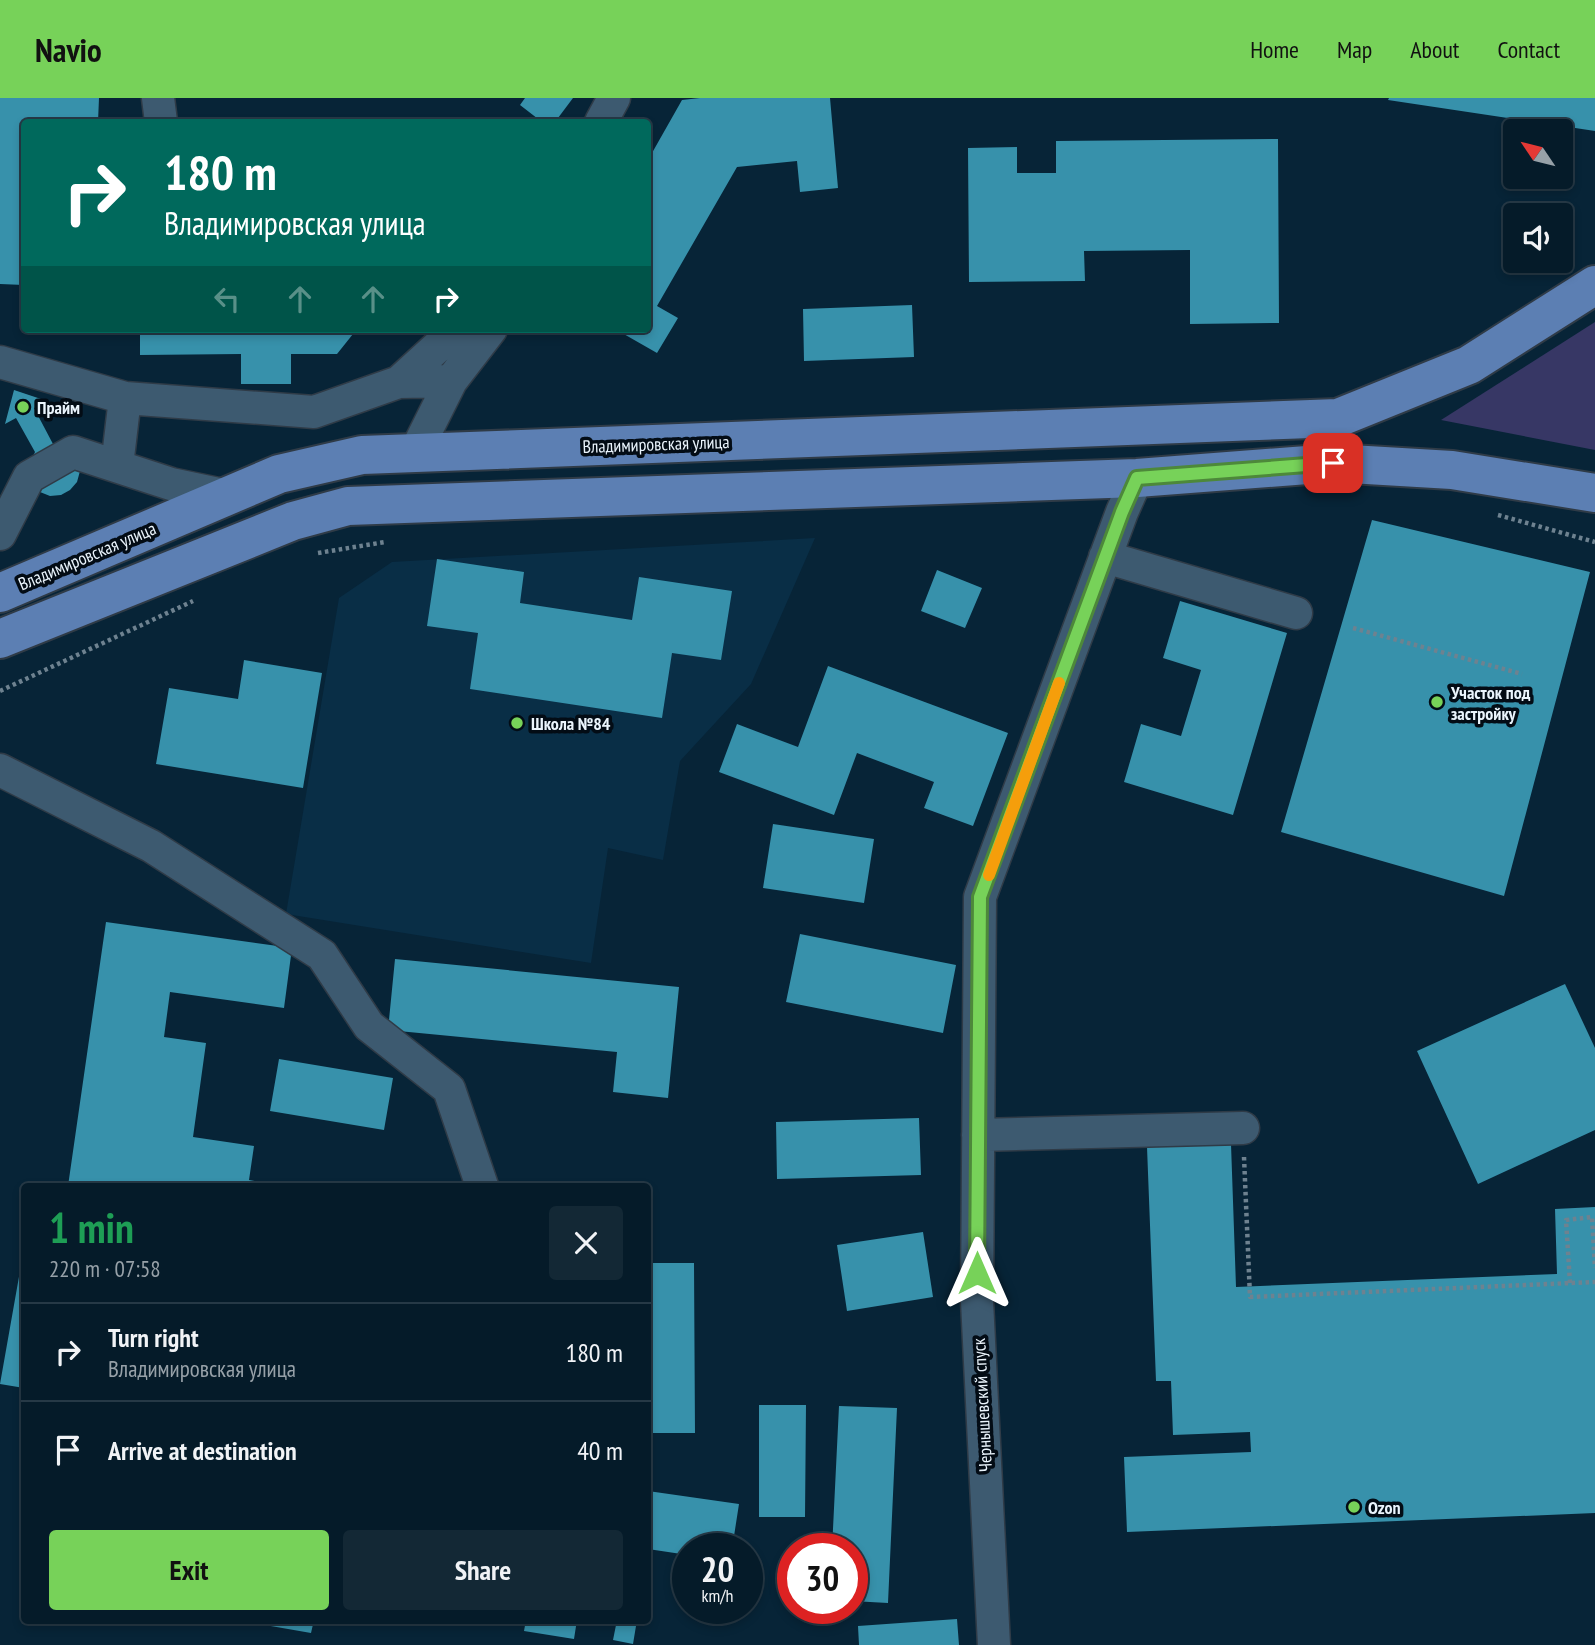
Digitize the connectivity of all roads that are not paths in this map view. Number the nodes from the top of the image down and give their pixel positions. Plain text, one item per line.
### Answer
1 (158, 98) edge
2 (614, 98) edge
3 (161, 119) edge
4 (603, 119) edge
5 (1595, 285) edge
6 (453, 333) edge
7 (488, 333) edge
8 (0, 362) edge
9 (451, 381) junction
10 (399, 382) junction
11 (125, 398) junction
12 (415, 453) junction
13 (117, 466) junction
14 (1137, 478) junction
15 (1595, 493) edge
16 (228, 496) junction
17 (0, 534) edge
18 (1105, 557) junction
19 (0, 593) edge
20 (1296, 613) dead end
21 (0, 639) edge
22 (0, 770) edge
23 (1243, 1128) road end
24 (978, 1135) junction
25 (481, 1183) edge
26 (994, 1645) edge

1 - 3 street
2 - 4 street
5 - 12 main road, Владимировская улица
6 - 10 street
7 - 9 street
8 - 11 street
9 - 10 street
9 - 12 street
10 - 11 street
11 - 13 street
12 - 16 main road, Владимировская улица
13 - 16 street
13 - 17 street
14 - 15 main road
14 - 18 street, Чернышевский спуск
14 - 21 main road
16 - 19 main road, Владимировская улица
18 - 20 street
18 - 24 street, Чернышевский спуск
22 - 25 street
23 - 24 street
24 - 26 street, Чернышевский спуск

